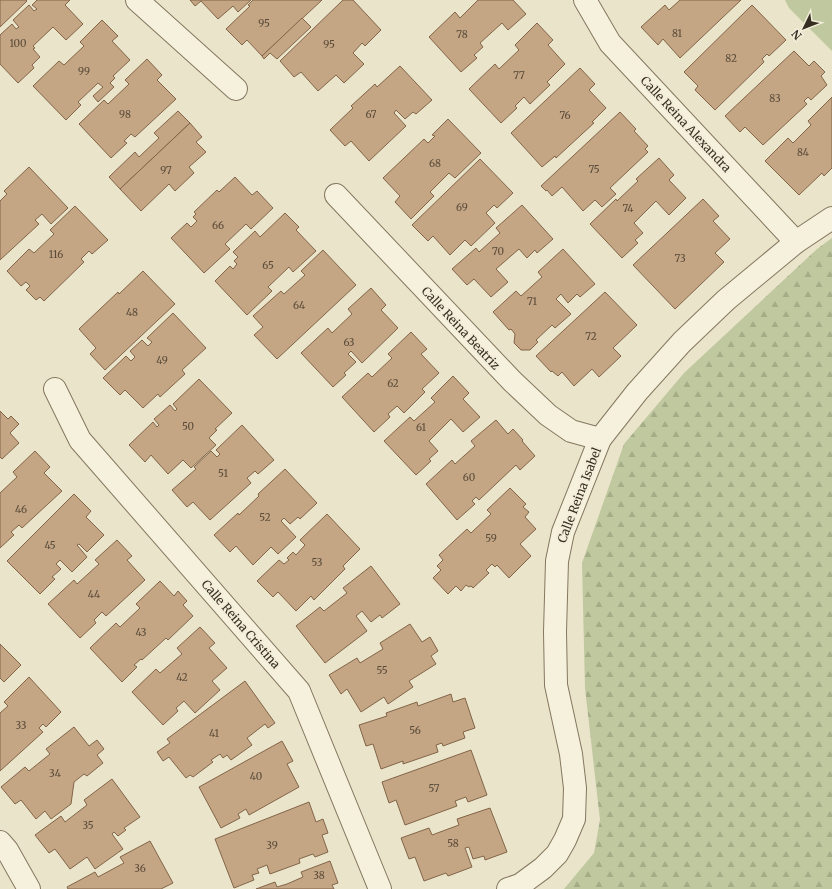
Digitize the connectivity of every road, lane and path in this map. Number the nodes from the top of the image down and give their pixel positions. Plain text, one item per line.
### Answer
1 (137, 0) edge
2 (585, 0) edge
3 (236, 89) dead end
4 (336, 195) dead end
5 (832, 218) edge
6 (796, 242) junction
7 (55, 389) dead end
8 (600, 439) junction
9 (0, 842) edge
10 (29, 889) edge
11 (380, 889) edge
12 (508, 889) edge

1 - 3 street
2 - 6 street, Calle Reina Alexandra
4 - 8 street, Calle Reina Beatriz
5 - 6 street, Calle Reina Isabel
6 - 8 street, Calle Reina Isabel
7 - 11 street, Calle Reina Cristina
8 - 12 street, Calle Reina Isabel
9 - 10 street

